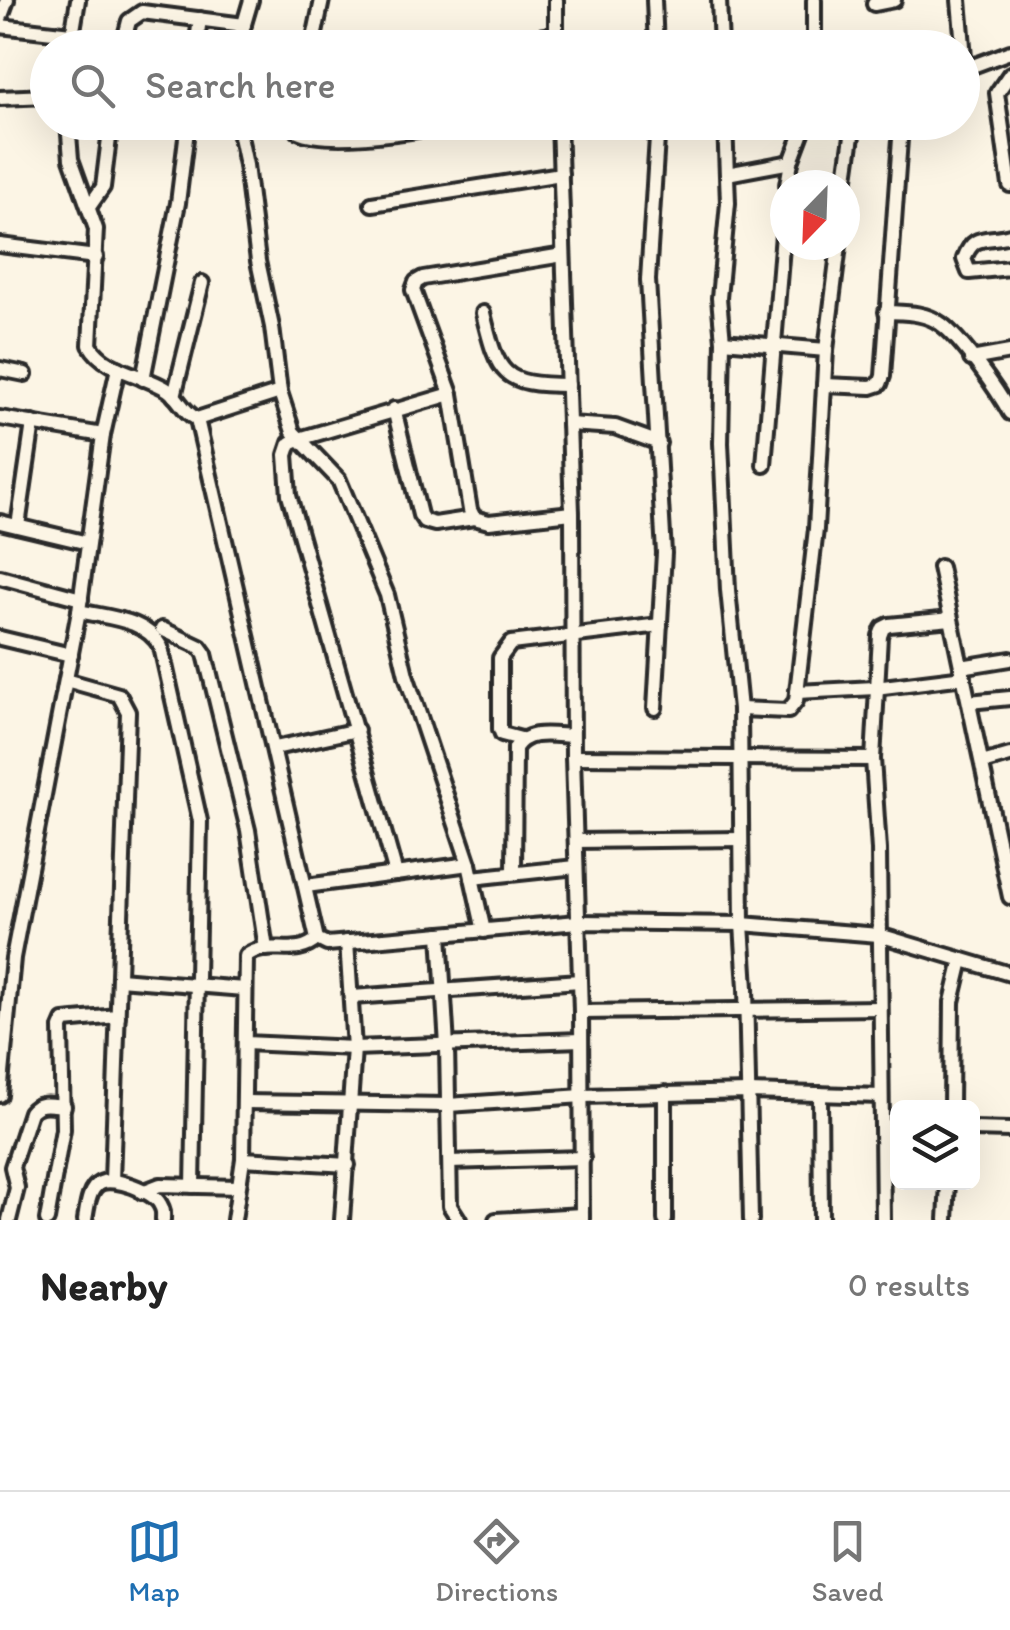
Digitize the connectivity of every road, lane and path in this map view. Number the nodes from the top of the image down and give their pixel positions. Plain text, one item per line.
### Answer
1 (7, 0) edge
2 (78, 0) edge
3 (251, 0) edge
4 (322, 0) edge
5 (556, 0) edge
6 (671, 0) edge
7 (719, 0) edge
8 (814, 0) edge
9 (894, 0) edge
10 (959, 0) edge
11 (654, 3) edge
12 (874, 4) dead end
13 (200, 19) junction
14 (0, 22) edge
15 (244, 24) junction
16 (30, 30) edge
17 (72, 30) edge
18 (126, 30) edge
19 (198, 30) edge
20 (242, 30) edge
21 (316, 30) edge
22 (556, 30) edge
23 (655, 30) edge
24 (720, 30) edge
25 (814, 30) edge
26 (961, 30) edge
27 (1010, 52) edge
28 (980, 64) edge
29 (1010, 74) edge
30 (30, 97) edge
31 (0, 98) edge
32 (69, 140) edge
33 (109, 140) edge
34 (186, 140) edge
35 (241, 140) edge
36 (560, 140) edge
37 (657, 140) edge
38 (725, 140) edge
39 (799, 140) edge
40 (847, 140) edge
41 (901, 140) edge
42 (791, 162) junction
43 (1009, 164) edge
44 (790, 170) edge
45 (846, 170) edge
46 (561, 174) junction
47 (727, 174) junction
48 (1010, 184) edge
49 (372, 204) dead end
50 (89, 207) junction
51 (1010, 235) edge
52 (0, 245) edge
53 (562, 255) junction
54 (96, 257) junction
55 (781, 260) edge
56 (837, 260) edge
57 (1010, 268) edge
58 (202, 283) dead end
59 (886, 312) junction
60 (484, 313) dead end
61 (723, 341) junction
62 (774, 345) junction
63 (826, 350) junction
64 (1010, 352) edge
65 (971, 359) junction
66 (118, 368) junction
67 (0, 370) edge
68 (26, 374) dead end
69 (144, 379) junction
70 (568, 384) junction
71 (824, 384) junction
72 (280, 392) junction
73 (451, 394) junction
74 (174, 396) junction
75 (394, 409) junction
76 (1010, 413) edge
77 (0, 418) edge
78 (197, 419) junction
79 (33, 424) junction
80 (569, 424) junction
81 (103, 435) junction
82 (299, 438) junction
83 (659, 443) junction
84 (764, 465) dead end
85 (572, 512) junction
86 (474, 518) junction
87 (0, 522) edge
88 (18, 526) junction
89 (88, 543) junction
90 (940, 568) dead end
91 (0, 577) edge
92 (80, 605) junction
93 (951, 619) junction
94 (660, 625) junction
95 (162, 629) dead end
96 (571, 637) junction
97 (0, 638) edge
98 (71, 655) junction
99 (1010, 658) edge
100 (963, 672) junction
101 (66, 680) junction
102 (874, 688) junction
103 (796, 692) junction
104 (1010, 698) edge
105 (969, 702) junction
106 (655, 708) dead end
107 (740, 709) junction
108 (356, 730) junction
109 (572, 736) junction
110 (521, 739) junction
111 (275, 748) junction
112 (1010, 755) edge
113 (573, 757) junction
114 (740, 759) junction
115 (873, 759) junction
116 (982, 763) junction
117 (1003, 826) edge
118 (741, 838) junction
119 (576, 841) junction
120 (576, 867) junction
121 (470, 871) junction
122 (514, 873) junction
123 (396, 874) junction
124 (306, 886) junction
125 (1010, 898) edge
126 (578, 922) junction
127 (742, 924) junction
128 (484, 931) junction
129 (440, 934) junction
130 (879, 935) junction
131 (317, 939) junction
132 (348, 942) junction
133 (266, 949) junction
134 (962, 960) junction
135 (1010, 974) edge
136 (119, 979) junction
137 (580, 981) junction
138 (198, 986) junction
139 (244, 990) junction
140 (444, 990) junction
141 (352, 997) junction
142 (880, 1008) junction
143 (746, 1009) junction
144 (581, 1012) junction
145 (118, 1016) junction
146 (581, 1040) junction
147 (245, 1044) junction
148 (447, 1046) junction
149 (354, 1048) junction
150 (748, 1092) junction
151 (665, 1093) junction
152 (0, 1094) edge
153 (820, 1094) junction
154 (583, 1096) junction
155 (882, 1096) junction
156 (951, 1100) edge
157 (244, 1102) junction
158 (448, 1104) junction
159 (350, 1105) junction
160 (64, 1106) junction
161 (882, 1127) junction
162 (890, 1127) edge
163 (980, 1128) edge
164 (1010, 1130) edge
165 (583, 1158) junction
166 (243, 1159) junction
167 (450, 1162) junction
168 (348, 1165) junction
169 (112, 1181) junction
170 (193, 1186) junction
171 (238, 1187) junction
172 (948, 1190) edge
173 (142, 1192) junction
174 (582, 1218) edge
175 (10, 1220) edge
176 (48, 1220) edge
177 (85, 1220) edge
178 (163, 1220) edge
179 (234, 1220) edge
180 (342, 1220) edge
181 (459, 1220) edge
182 (496, 1220) edge
183 (665, 1220) edge
184 (750, 1220) edge
185 (821, 1220) edge
186 (882, 1220) edge
187 (946, 1220) edge

1 - 14 street
2 - 17 street
3 - 15 street
4 - 21 street
5 - 22 street
6 - 11 street
7 - 24 street
8 - 25 street
9 - 12 street
10 - 26 street
11 - 23 street
13 - 15 street
13 - 18 street
13 - 19 street
14 - 16 street
15 - 20 street
27 - 28 street
29 - 43 street
30 - 31 street
32 - 50 street
33 - 50 street
34 - 69 street
35 - 72 street
36 - 46 street
37 - 83 street
38 - 47 street
39 - 42 street
40 - 45 street
41 - 59 street
42 - 44 street
42 - 47 street
43 - 48 street
46 - 49 street
46 - 53 street
47 - 61 street
50 - 54 street
51 - 57 street
52 - 54 street
53 - 70 street
53 - 73 street
54 - 66 street
55 - 62 street
56 - 63 street
58 - 74 street
59 - 65 street
59 - 71 street
60 - 70 street
61 - 62 street
61 - 107 street
62 - 63 street
62 - 84 street
63 - 71 street
64 - 65 street
65 - 76 street
66 - 69 street
66 - 81 street
67 - 68 street
69 - 74 street
70 - 80 street
71 - 103 street
72 - 78 street
72 - 82 street
73 - 75 street
73 - 86 street
74 - 78 street
75 - 82 street
75 - 86 street
77 - 79 street
78 - 111 street
79 - 81 street
79 - 88 street
80 - 83 street
80 - 85 street
81 - 89 street
82 - 108 street
82 - 121 street
83 - 94 street
85 - 86 street
85 - 96 street
87 - 88 street
88 - 89 street
89 - 92 street
90 - 93 street
91 - 92 street
92 - 98 street
92 - 138 street
93 - 100 street
93 - 102 street
94 - 96 street
94 - 106 street
95 - 133 street
96 - 109 street
96 - 110 street
97 - 98 street
98 - 101 street
99 - 100 street
100 - 102 street
100 - 105 street
101 - 136 street
101 - 152 street
102 - 103 street
102 - 115 street
103 - 107 street
104 - 105 street
105 - 116 street
107 - 114 street
108 - 111 street
108 - 123 street
109 - 110 street
109 - 113 street
110 - 122 street
111 - 124 street
112 - 116 street
113 - 114 street
113 - 119 street
114 - 115 street
114 - 118 street
115 - 130 street
116 - 117 street
117 - 125 street
118 - 119 street
118 - 127 street
119 - 120 street
120 - 122 street
120 - 126 street
121 - 122 street
121 - 123 street
121 - 128 street
123 - 124 street
124 - 131 street
126 - 127 street
126 - 128 street
126 - 137 street
127 - 130 street
127 - 143 street
128 - 129 street
129 - 132 street
129 - 140 street
130 - 134 street
130 - 142 street
131 - 132 street
131 - 133 street
132 - 141 street
133 - 139 street
134 - 135 street
134 - 156 street
136 - 138 street
136 - 145 street
137 - 140 street
137 - 144 street
138 - 139 street
138 - 170 street
139 - 147 street
140 - 141 street
140 - 148 street
141 - 149 street
142 - 143 street
142 - 155 street
143 - 144 street
143 - 150 street
144 - 146 street
145 - 160 street
145 - 169 street
146 - 148 street
146 - 154 street
147 - 149 street
147 - 157 street
148 - 149 street
148 - 158 street
149 - 159 street
150 - 151 street
150 - 153 street
150 - 184 street
151 - 154 street
151 - 183 street
153 - 155 street
153 - 185 street
154 - 158 street
154 - 165 street
155 - 161 street
157 - 159 street
157 - 166 street
158 - 159 street
158 - 167 street
159 - 168 street
160 - 175 street
160 - 176 street
161 - 162 street
161 - 186 street
163 - 164 street
165 - 167 street
165 - 174 street
166 - 168 street
166 - 171 street
167 - 181 street
168 - 180 street
169 - 173 street
169 - 177 street
170 - 171 street
170 - 173 street
171 - 179 street
172 - 187 street
173 - 178 street
174 - 182 street

